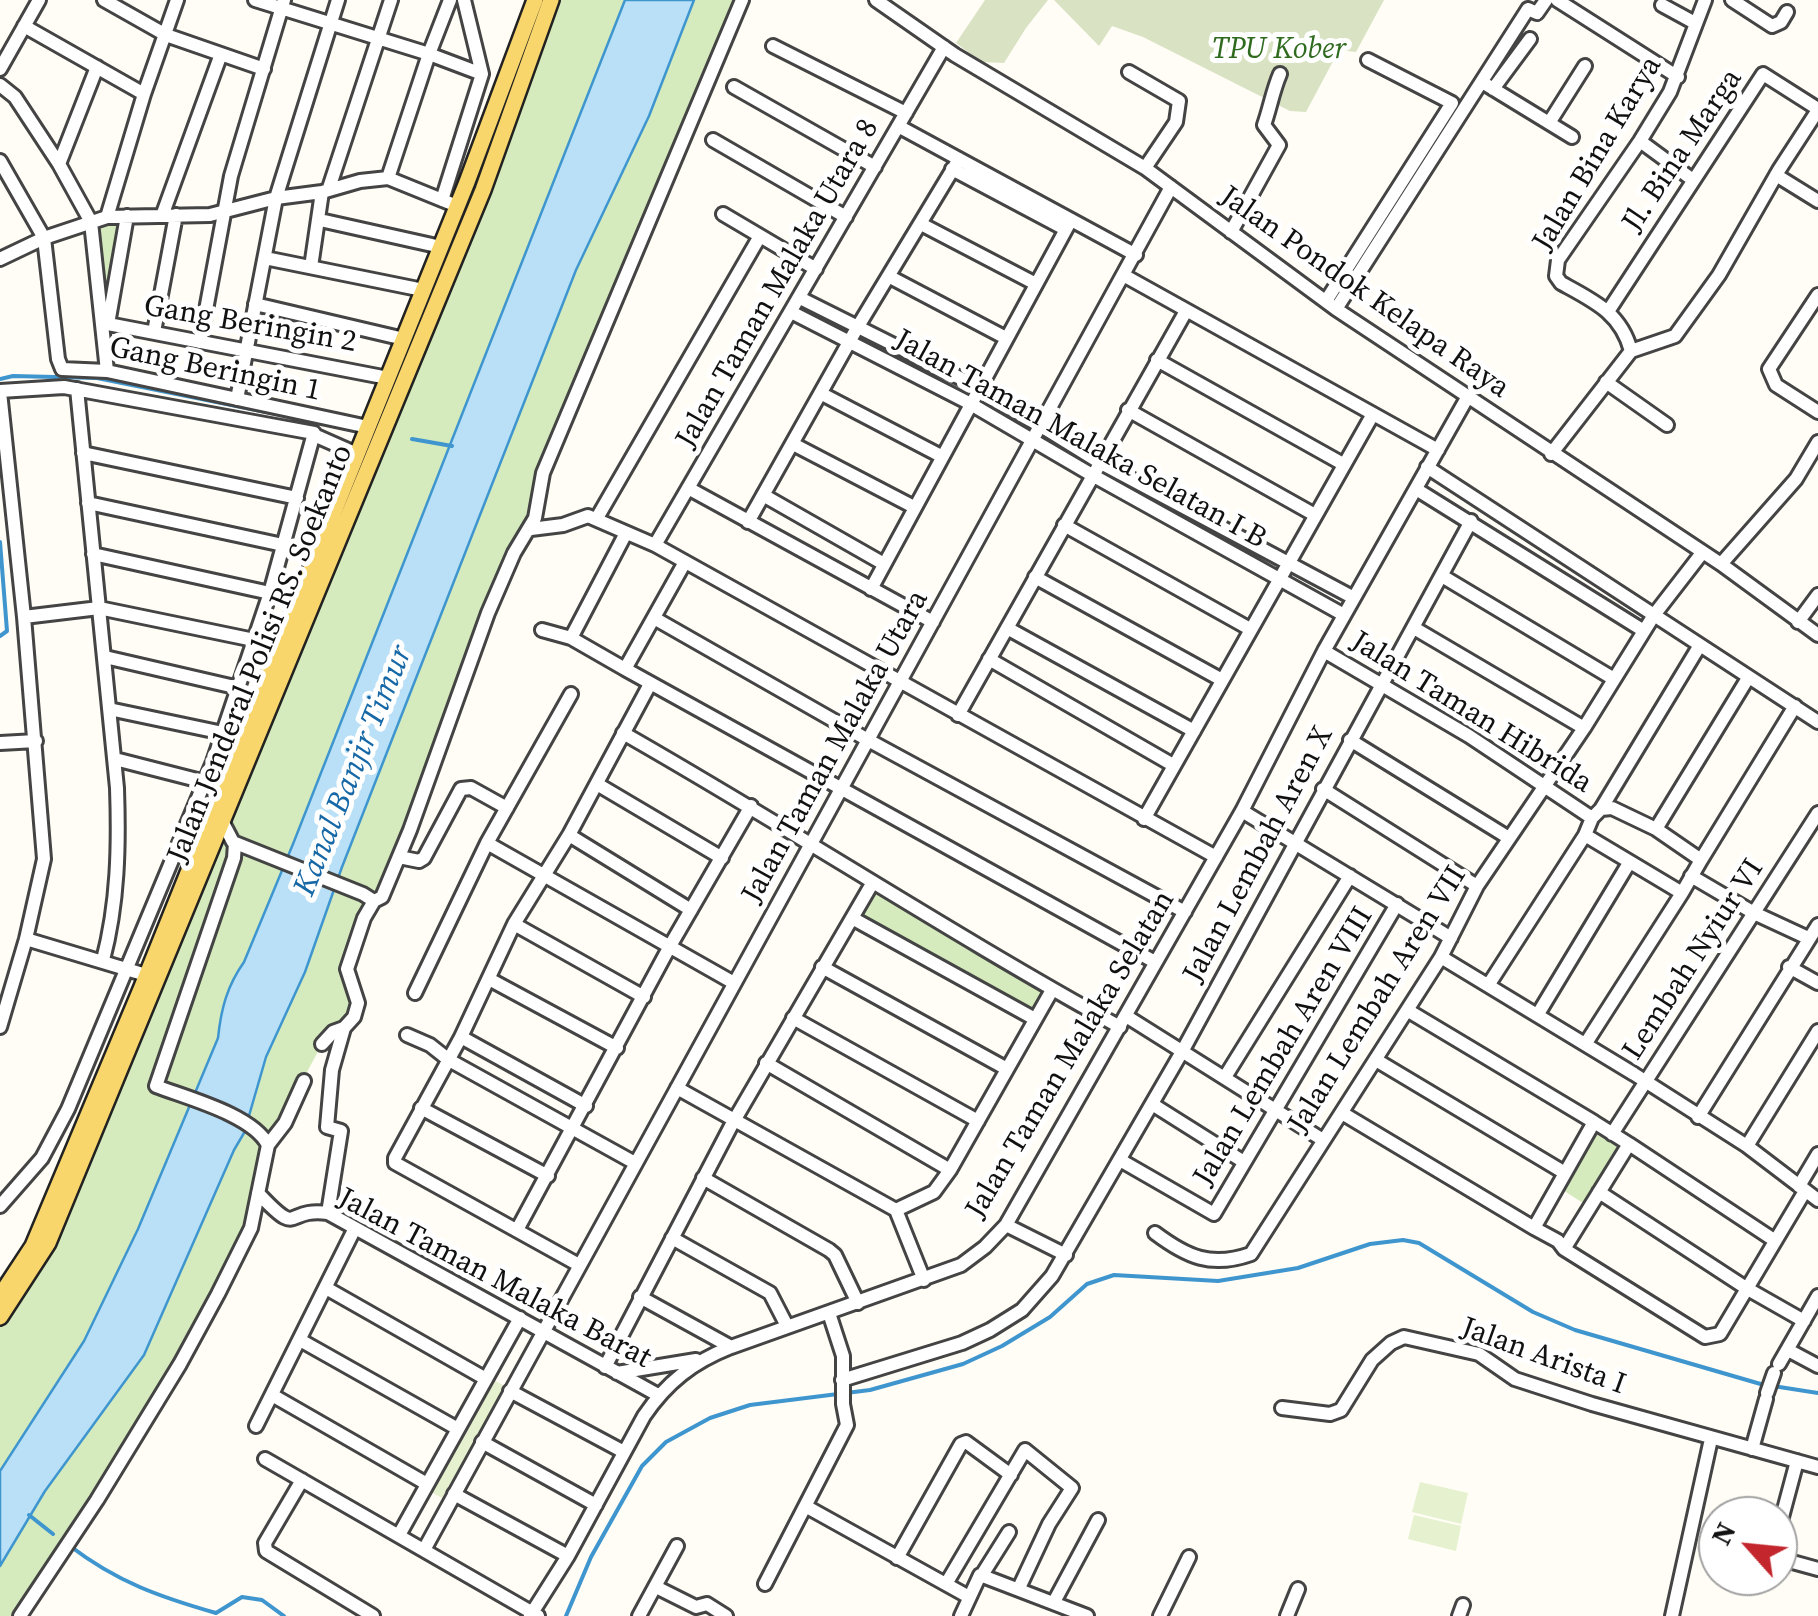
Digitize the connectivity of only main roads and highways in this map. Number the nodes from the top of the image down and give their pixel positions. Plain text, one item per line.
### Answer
1 (535, 0) edge
2 (550, 0) edge
3 (450, 203) junction
4 (474, 212) junction
5 (0, 1296) edge
6 (0, 1317) edge

1 - 3 main road, Jalan Jenderal Polisi RS. Soekanto
2 - 4 main road, Jalan Jenderal Polisi RS. Soekanto
3 - 4 main road
3 - 5 main road, Jalan Jenderal Polisi RS. Soekanto
4 - 6 main road, Jalan Jenderal Polisi RS. Soekanto

